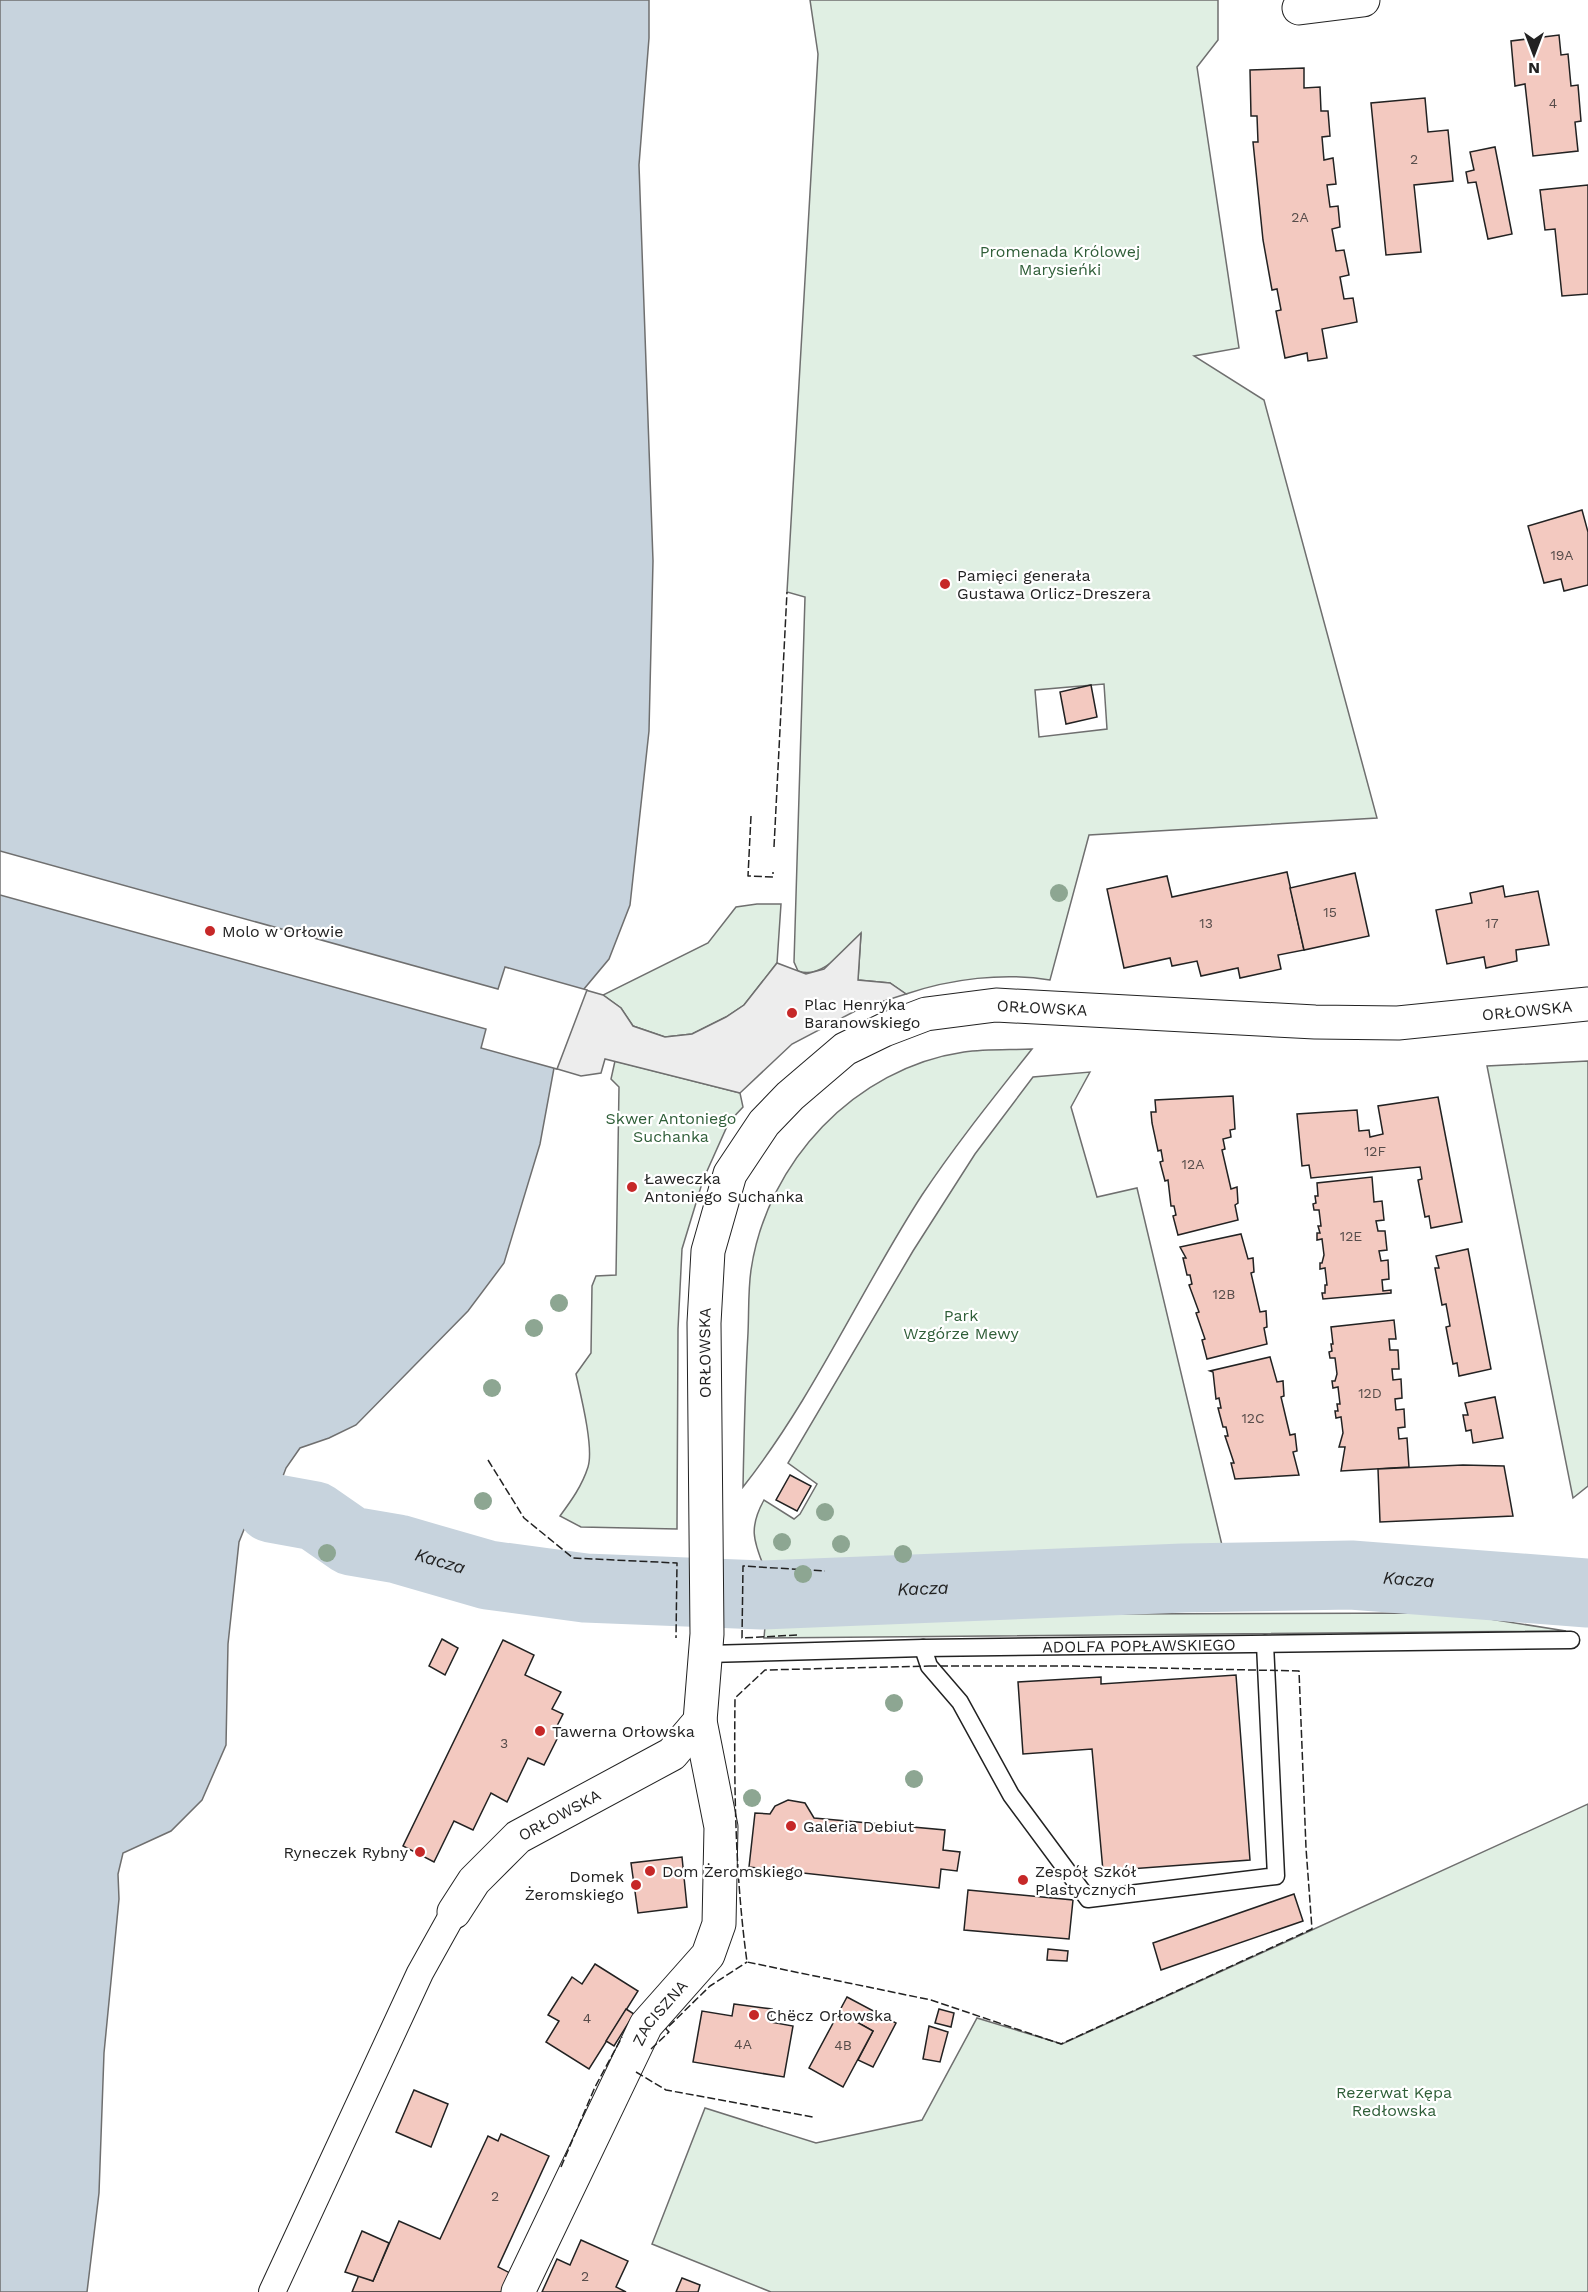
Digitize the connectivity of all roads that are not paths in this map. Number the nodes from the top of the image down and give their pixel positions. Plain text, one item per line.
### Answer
1 (1362, 0) edge
2 (1299, 8) dead end
3 (1588, 1004) edge
4 (1571, 1640) dead end
5 (707, 1644) junction
6 (1265, 1644) junction
7 (923, 1648) junction
8 (700, 1721) junction
9 (454, 1912) joint
10 (272, 2292) edge
11 (518, 2292) edge

1 - 2 street
3 - 5 street, ORŁOWSKA
4 - 6 lane, ADOLFA POPŁAWSKIEGO
5 - 7 lane, ADOLFA POPŁAWSKIEGO
5 - 8 street, ORŁOWSKA
6 - 7 lane, ADOLFA POPŁAWSKIEGO
6 - 7 lane
8 - 9 street, ORŁOWSKA
8 - 11 street, ZACISZNA
9 - 10 street, ORŁOWSKA

